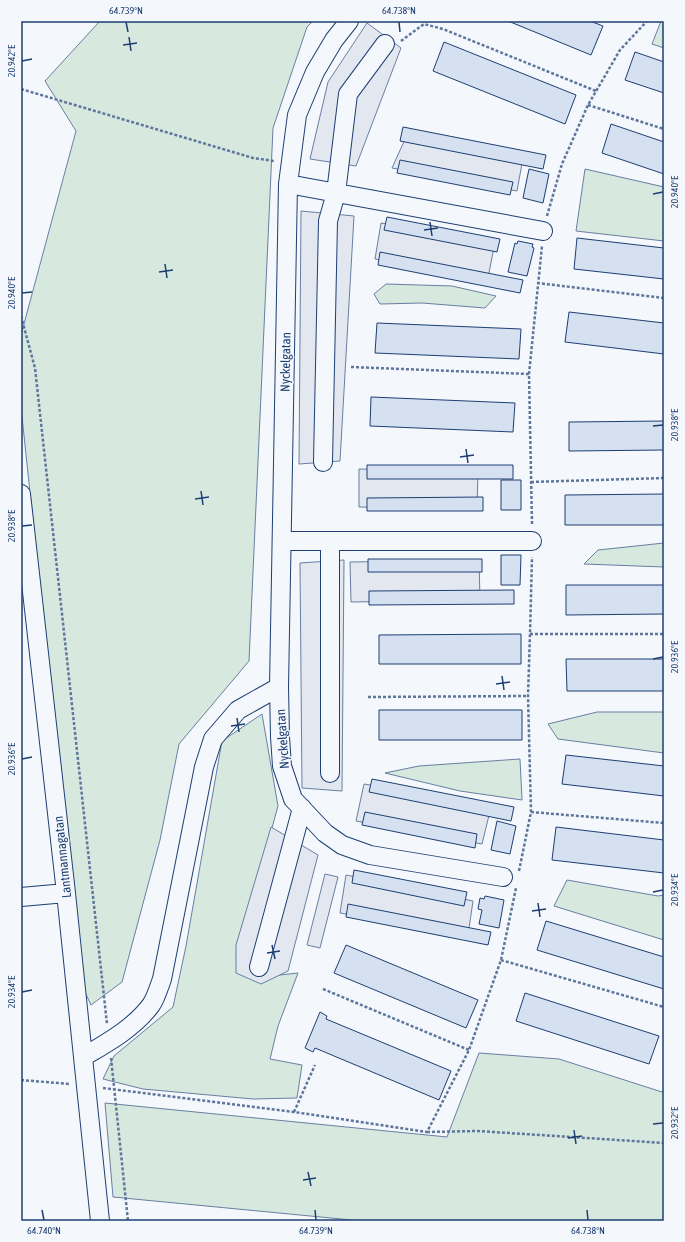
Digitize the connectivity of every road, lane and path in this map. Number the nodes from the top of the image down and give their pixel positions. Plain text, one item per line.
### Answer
1 (349, 21) edge
2 (647, 21) edge
3 (385, 44) joint
4 (21, 89) edge
5 (596, 91) junction
6 (588, 105) junction
7 (664, 129) edge
8 (290, 164) junction
9 (288, 184) junction
10 (336, 193) junction
11 (543, 231) junction
12 (537, 283) junction
13 (664, 298) edge
14 (21, 316) edge
15 (351, 367) dead end
16 (529, 374) junction
17 (323, 462) dead end
18 (664, 478) edge
19 (531, 482) junction
20 (21, 494) edge
21 (282, 541) junction
22 (330, 541) junction
23 (532, 541) junction
24 (530, 634) junction
25 (664, 634) edge
26 (279, 687) junction
27 (528, 696) junction
28 (368, 697) dead end
29 (330, 773) dead end
30 (302, 808) junction
31 (531, 812) junction
32 (664, 823) edge
33 (513, 878) junction
34 (66, 893) junction
35 (21, 897) edge
36 (501, 960) junction
37 (259, 967) dead end
38 (323, 989) dead end
39 (664, 1007) edge
40 (110, 1042) junction
41 (469, 1050) junction
42 (83, 1057) junction
43 (315, 1065) dead end
44 (21, 1080) edge
45 (85, 1086) junction
46 (114, 1089) junction
47 (294, 1112) junction
48 (427, 1132) junction
49 (664, 1143) edge
50 (100, 1221) edge
51 (128, 1221) edge

1 - 8 street, Nyckelgatan
2 - 5 path
3 - 5 path
3 - 10 street
4 - 8 path
5 - 6 path
6 - 7 path
6 - 11 path
8 - 9 street, Nyckelgatan
9 - 10 street
9 - 21 street, Nyckelgatan
10 - 11 street
10 - 17 street
11 - 12 path
12 - 13 path
12 - 16 path
14 - 40 path
15 - 16 path
16 - 19 path
18 - 19 path
19 - 23 path
20 - 34 street, Lantmannagatan
21 - 22 street
21 - 26 street, Nyckelgatan
22 - 23 street
22 - 29 street
23 - 24 path
24 - 25 path
24 - 27 path
26 - 30 street, Nyckelgatan
26 - 40 street
27 - 28 path
27 - 31 path
30 - 33 street, Nyckelgatan
30 - 37 street
31 - 32 path
31 - 33 path
33 - 36 path
34 - 35 street
34 - 42 street, Lantmannagatan
36 - 39 path
36 - 41 path
38 - 41 path
40 - 42 street
40 - 46 path
41 - 48 path
42 - 45 street, Lantmannagatan
43 - 47 path
44 - 45 path
45 - 46 path
45 - 50 street, Lantmannagatan
46 - 47 path
46 - 51 path
47 - 48 path
48 - 49 path

